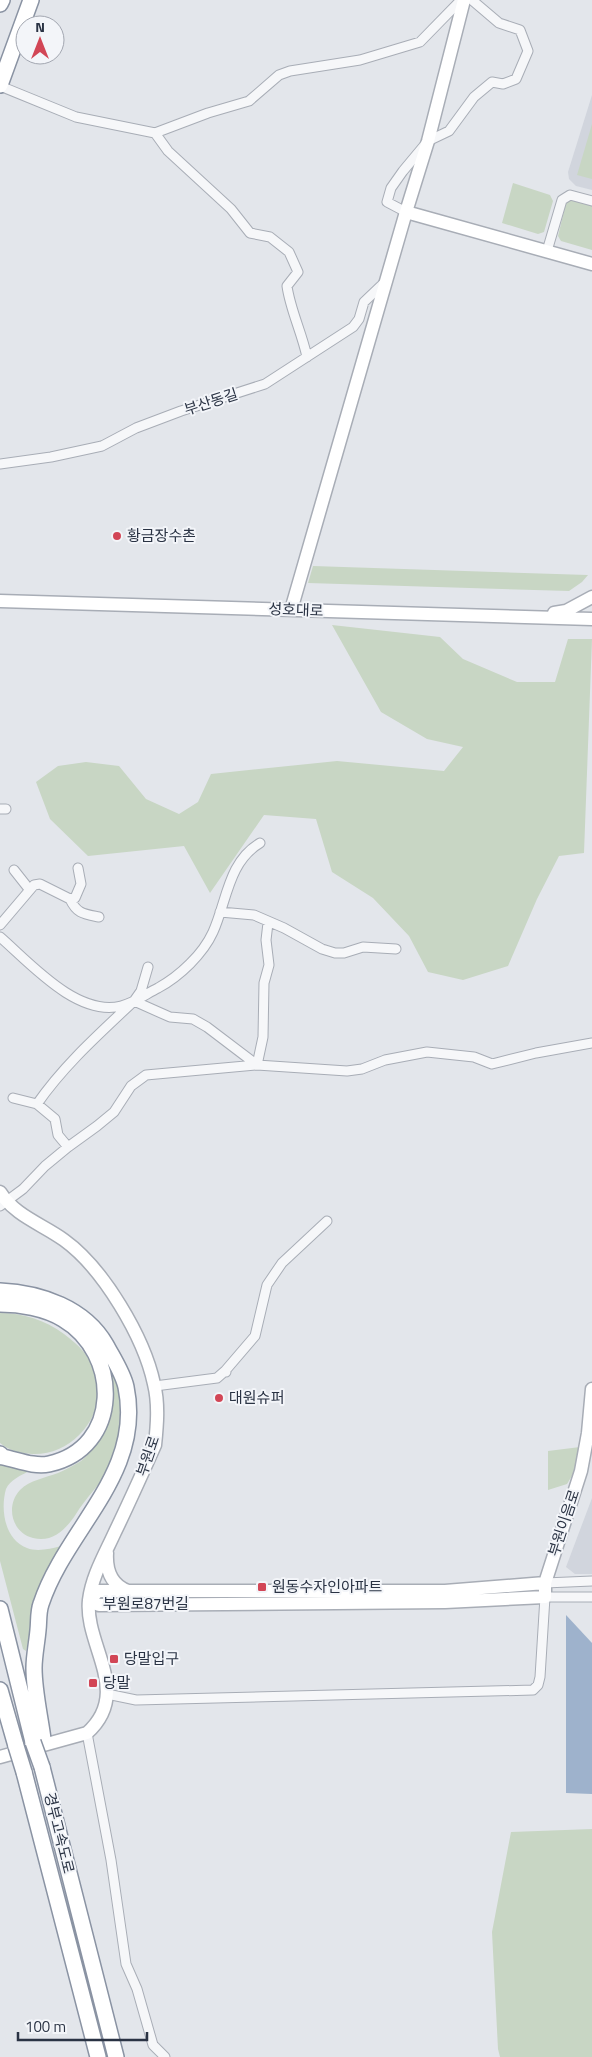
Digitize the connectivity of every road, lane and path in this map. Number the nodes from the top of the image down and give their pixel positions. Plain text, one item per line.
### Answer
1 (2, 0) edge
2 (31, 0) edge
3 (460, 0) edge
4 (464, 0) edge
5 (472, 0) edge
6 (0, 4) edge
7 (0, 85) edge
8 (155, 133) junction
9 (428, 141) junction
10 (592, 201) edge
11 (406, 212) junction
12 (547, 251) junction
13 (592, 264) edge
14 (387, 280) junction
15 (307, 357) junction
16 (0, 464) edge
17 (592, 597) edge
18 (0, 600) edge
19 (291, 610) junction
20 (531, 617) junction
21 (592, 619) edge
22 (260, 843) dead end
23 (78, 868) dead end
24 (14, 870) dead end
25 (29, 889) junction
26 (70, 899) junction
27 (220, 912) junction
28 (100, 917) dead end
29 (268, 923) junction
30 (0, 925) edge
31 (0, 937) edge
32 (396, 949) dead end
33 (148, 967) dead end
34 (134, 1001) junction
35 (592, 1042) edge
36 (257, 1065) junction
37 (13, 1098) dead end
38 (37, 1104) junction
39 (68, 1147) junction
40 (2, 1200) edge
41 (327, 1221) dead end
42 (0, 1291) edge
43 (0, 1304) edge
44 (155, 1386) junction
45 (592, 1389) edge
46 (0, 1454) edge
47 (108, 1548) junction
48 (592, 1581) edge
49 (545, 1583) junction
50 (128, 1591) junction
51 (326, 1596) junction
52 (545, 1597) junction
53 (592, 1597) edge
54 (89, 1601) junction
55 (0, 1608) edge
56 (0, 1690) edge
57 (107, 1694) junction
58 (87, 1733) junction
59 (38, 1741) junction
60 (0, 1757) edge
61 (98, 2057) edge
62 (116, 2057) edge
63 (164, 2057) edge

1 - 6 highway
2 - 7 highway
3 - 8 street
4 - 9 street
5 - 9 street
7 - 8 street
8 - 15 street
9 - 11 street
9 - 11 street
10 - 12 street
11 - 12 street
11 - 14 street
12 - 13 street
14 - 15 street, 부산동길
14 - 19 street
15 - 16 street, 부산동길
17 - 20 street
18 - 19 street, 성호대로
19 - 20 street, 성호대로
20 - 21 street, 성호대로
22 - 27 street
23 - 26 street
24 - 25 street
25 - 26 street
25 - 30 street
26 - 28 street
27 - 29 street
27 - 34 street
29 - 32 street
29 - 36 street
31 - 34 street
33 - 34 street
34 - 36 street
34 - 38 street
35 - 36 street
36 - 39 street
37 - 38 street
38 - 39 street
39 - 40 street
40 - 44 street, 부원로
41 - 44 street
42 - 59 highway
43 - 46 highway
44 - 47 street, 부원로
45 - 49 street, 부원이음로
47 - 50 street
47 - 54 street, 부원로
48 - 49 street
49 - 51 street, 부원로87번길
49 - 52 street, 부원이음로
50 - 51 street, 부원로87번길
50 - 54 street, 부원로87번길
51 - 52 street, 부원로87번길
51 - 54 street, 부원로87번길
52 - 53 street
52 - 57 street
54 - 57 street, 부원로
55 - 59 highway
56 - 61 highway, 경부고속도로, bridge
57 - 58 street, 부원로
58 - 60 street
58 - 63 street
59 - 62 highway, 경부고속도로

